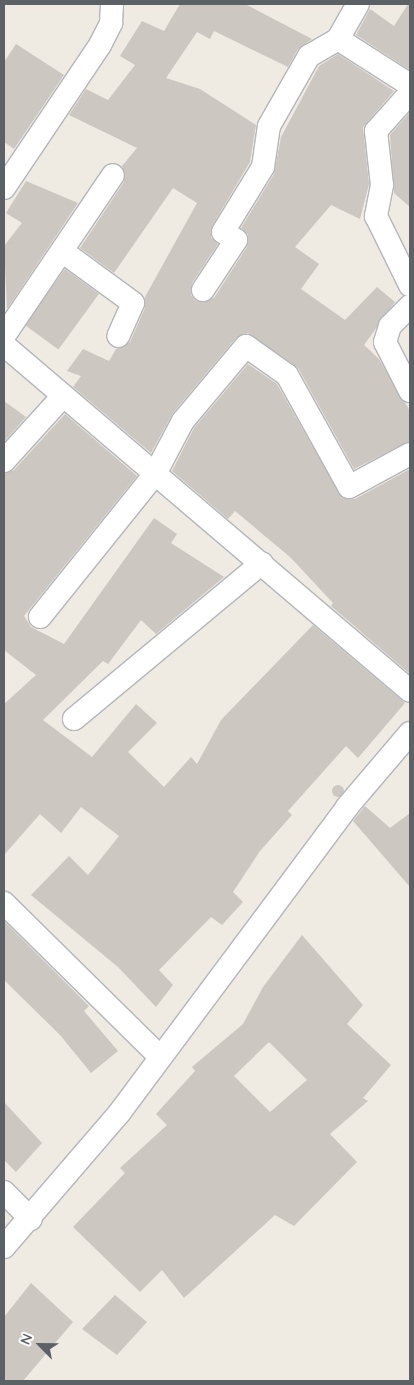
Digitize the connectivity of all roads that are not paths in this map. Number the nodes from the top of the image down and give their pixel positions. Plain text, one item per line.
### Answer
1 (133, 4) edge
2 (358, 4) edge
3 (112, 14) edge
4 (338, 39) junction
5 (410, 84) edge
6 (410, 93) edge
7 (113, 175) dead end
8 (4, 188) edge
9 (62, 251) junction
10 (410, 285) edge
11 (203, 290) dead end
12 (410, 306) edge
13 (4, 336) edge
14 (118, 336) dead end
15 (4, 346) edge
16 (410, 391) edge
17 (63, 396) junction
18 (410, 454) edge
19 (4, 461) edge
20 (155, 474) junction
21 (262, 563) junction
22 (40, 618) dead end
23 (410, 691) edge
24 (74, 719) dead end
25 (410, 733) edge
26 (4, 902) edge
27 (160, 1057) junction
28 (4, 1192) edge
29 (30, 1219) junction
30 (4, 1247) edge

1 - 3 street
2 - 4 street
3 - 8 street
4 - 5 street
4 - 11 street
6 - 10 street
7 - 9 street
9 - 13 street
9 - 14 street
12 - 16 street
15 - 17 street
17 - 19 street
17 - 20 street
18 - 20 street
20 - 21 street
20 - 22 street
21 - 23 street
21 - 24 street
25 - 27 street
26 - 27 street
27 - 29 street
28 - 29 street
29 - 30 street

